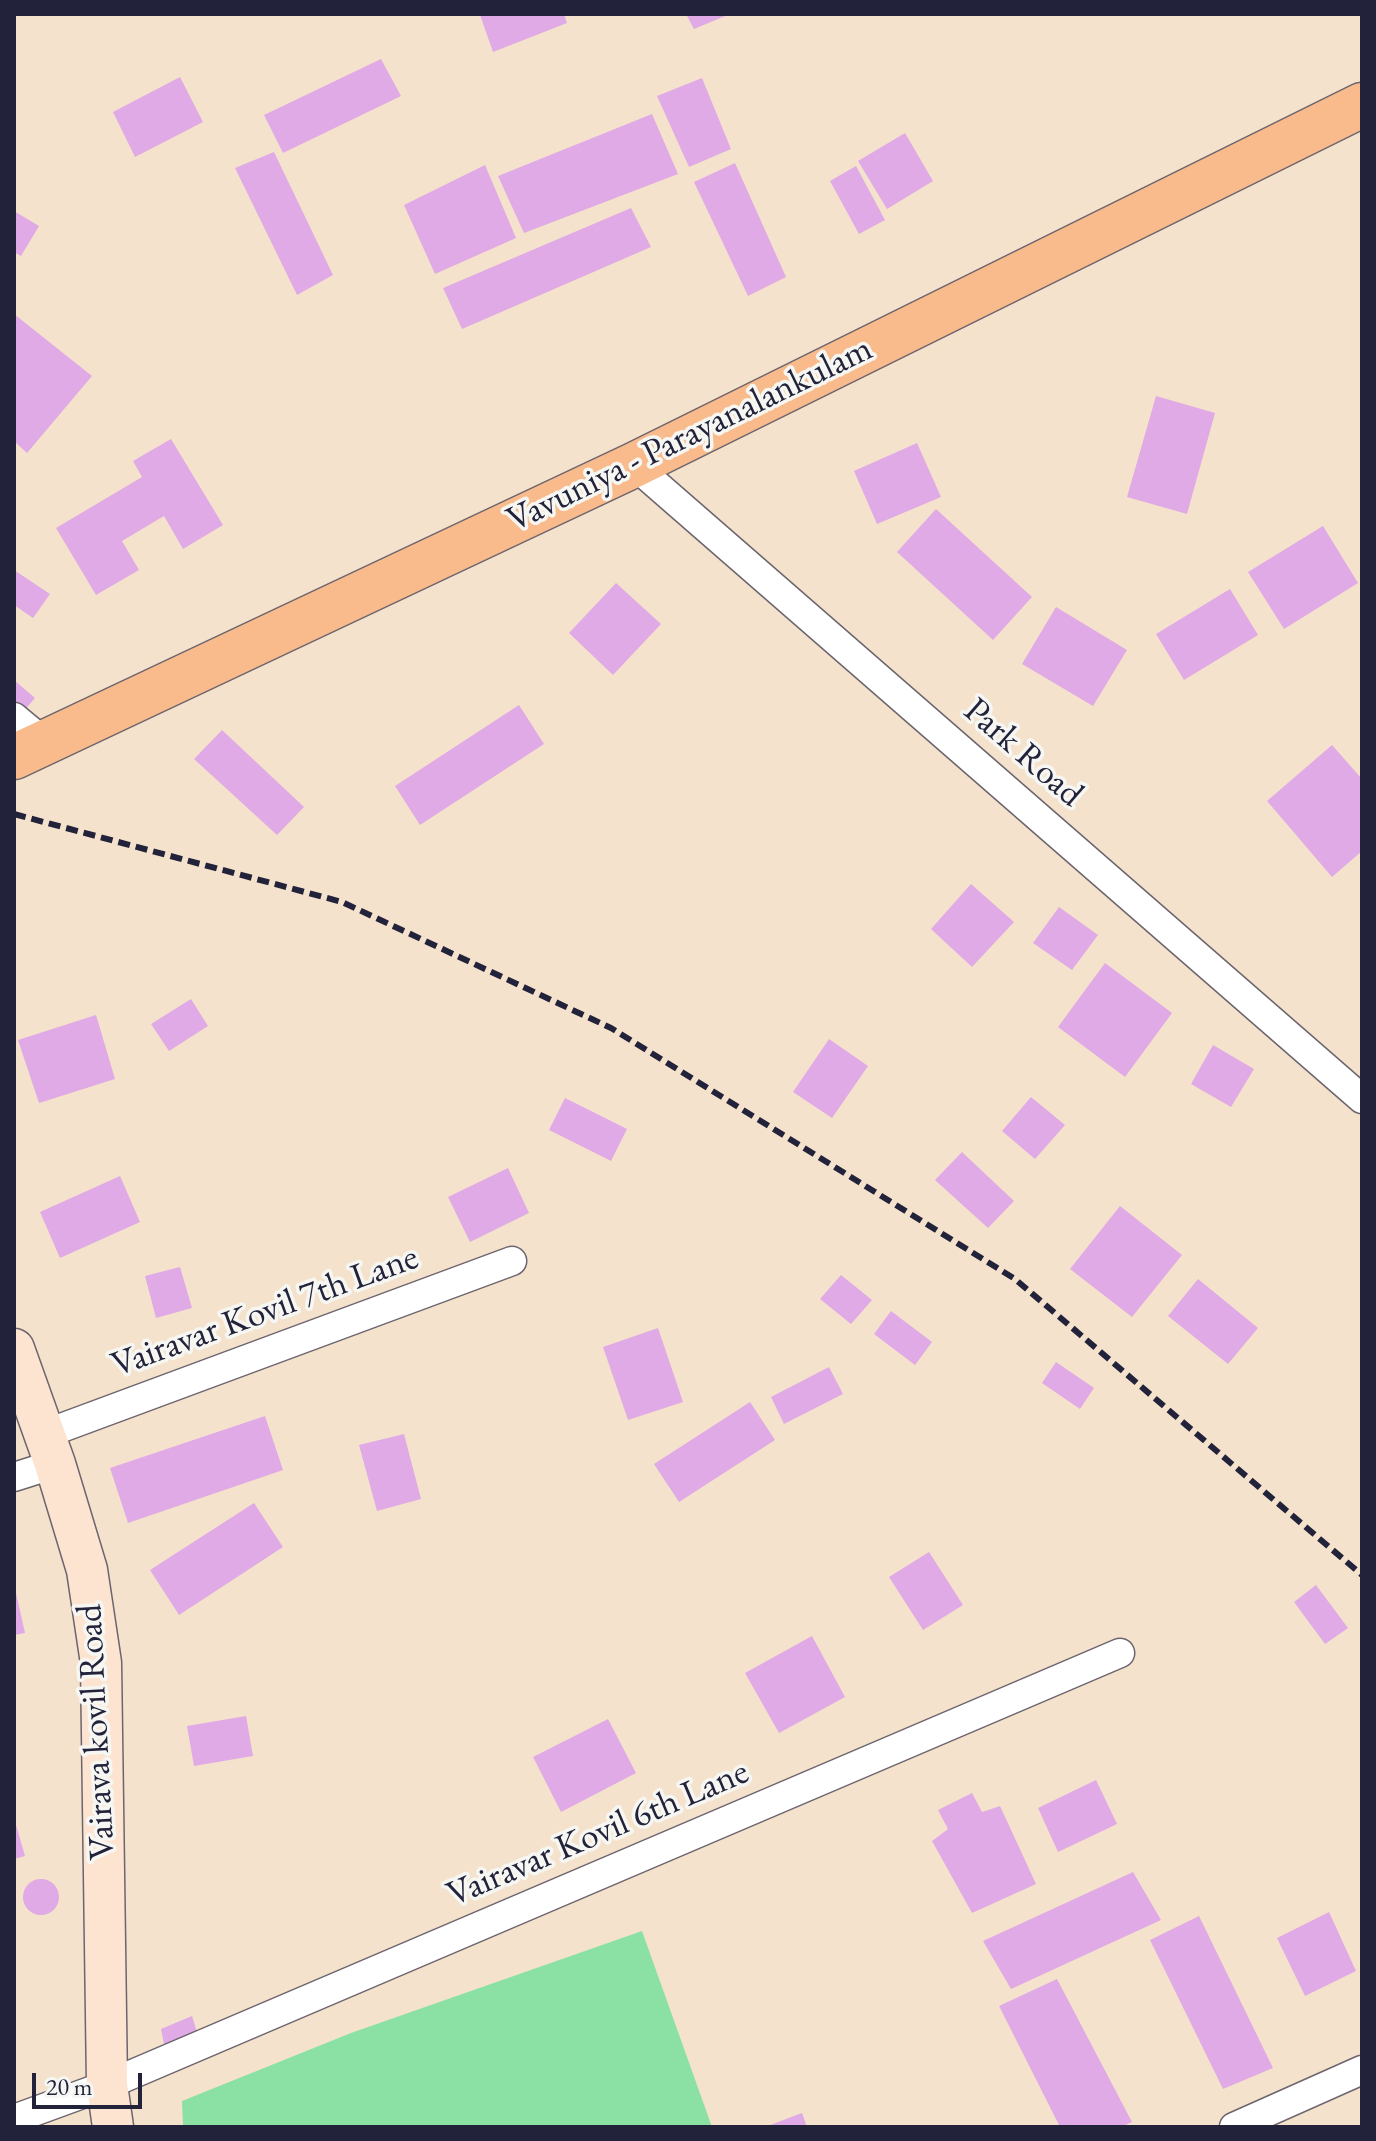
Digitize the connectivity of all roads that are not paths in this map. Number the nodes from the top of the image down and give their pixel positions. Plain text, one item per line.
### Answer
1 (1362, 105) edge
2 (634, 465) junction
3 (24, 739) edge
4 (1362, 1098) edge
5 (512, 1261) dead end
6 (14, 1349) edge
7 (50, 1449) junction
8 (14, 1477) edge
9 (1120, 1653) dead end
10 (1362, 2070) edge
11 (107, 2085) junction
12 (14, 2119) edge
13 (113, 2127) edge
14 (1234, 2127) edge

1 - 2 highway, Vavuniya - Parayanalankulam
2 - 3 highway, Vavuniya - Parayanalankulam
2 - 4 street, Park Road
5 - 7 street, Vairavar Kovil 7th Lane
6 - 7 street, Vairava kovil Road
7 - 8 street, Vairavar Kovil 7th Lane
7 - 11 street, Vairava kovil Road
9 - 11 street, Vairavar Kovil 6th Lane
10 - 14 street
11 - 12 street, Vairavar Kovil 6th Lane
11 - 13 street, Vairava kovil Road

